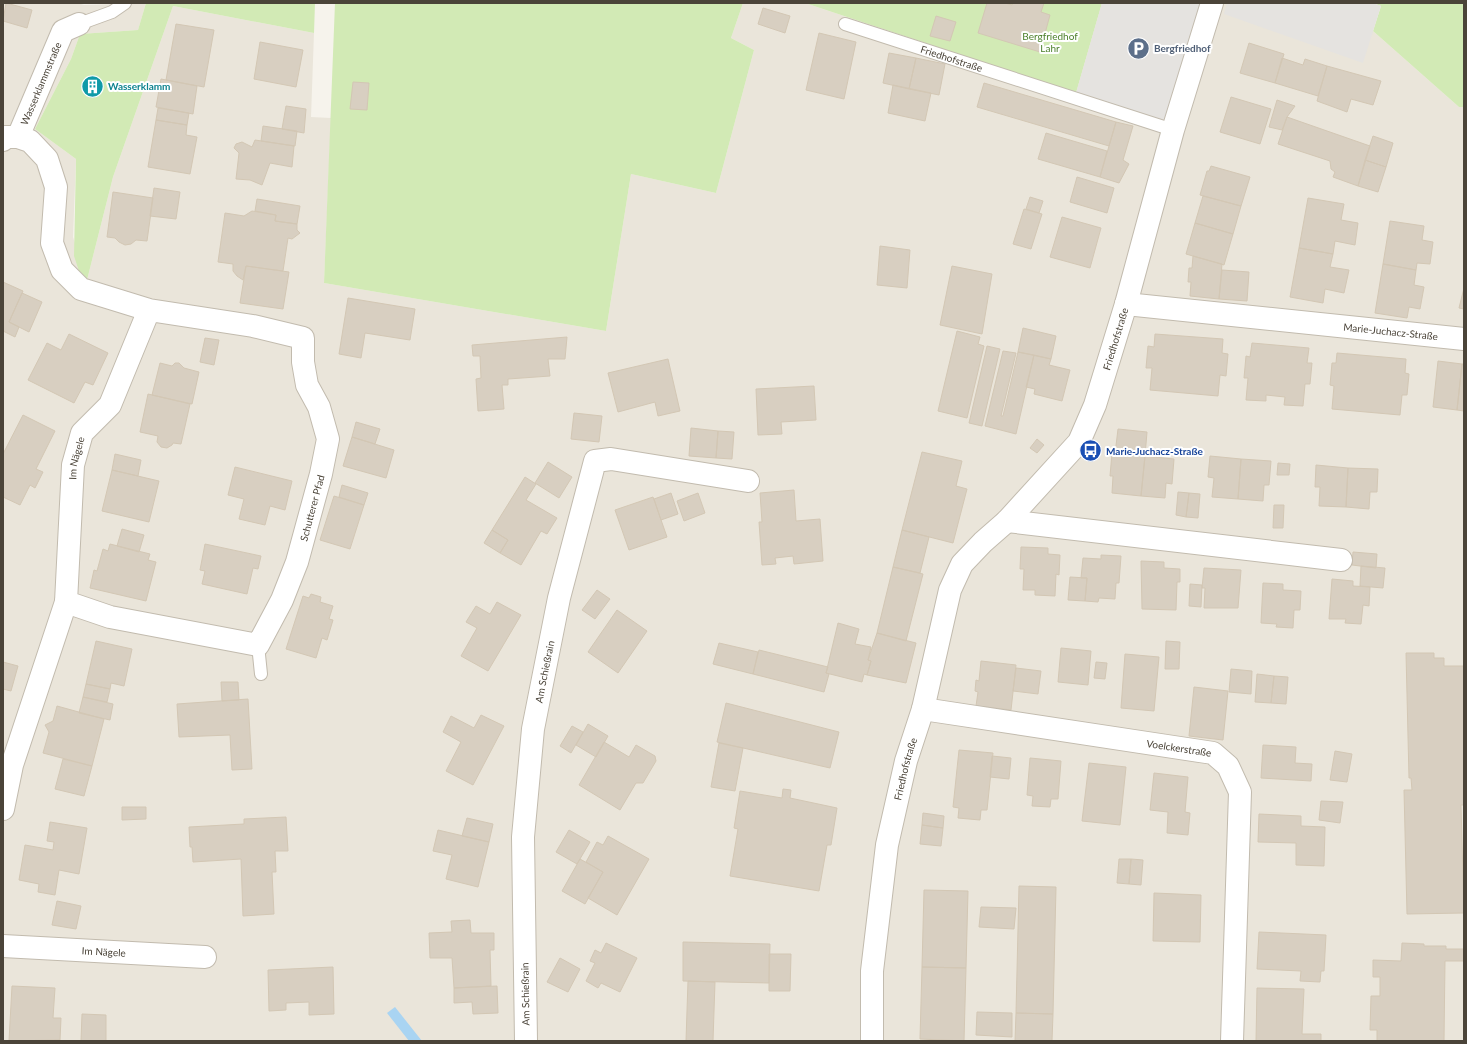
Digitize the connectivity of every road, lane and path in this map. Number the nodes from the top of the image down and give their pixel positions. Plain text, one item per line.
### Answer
1 (125, 3) edge
2 (1212, 3) edge
3 (79, 24) joint
4 (845, 24) dead end
5 (1173, 130) junction
6 (11, 138) edge
7 (1126, 304) junction
8 (149, 310) junction
9 (1464, 339) edge
10 (748, 480) dead end
11 (1007, 521) junction
12 (1341, 560) dead end
13 (66, 602) junction
14 (258, 645) junction
15 (261, 674) dead end
16 (923, 709) junction
17 (3, 809) edge
18 (3, 946) edge
19 (205, 957) dead end
20 (526, 1041) edge
21 (872, 1041) edge
22 (1232, 1041) edge

1 - 3 lane
2 - 5 street, Friedhofstraße
3 - 6 street, Wasserklammstraße
4 - 5 lane, Friedhofstraße
5 - 7 street, Friedhofstraße
6 - 8 street
7 - 9 street, Marie-Juchacz-Straße
7 - 11 street, Friedhofstraße
8 - 13 street, Im Nägele
8 - 14 street, Schutterer Pfad
10 - 20 street, Am Schießrain
11 - 12 street
11 - 16 street, Friedhofstraße
13 - 14 street
13 - 17 street, Im Nägele
14 - 15 lane
16 - 21 street, Friedhofstraße
16 - 22 street, Voelckerstraße
18 - 19 street, Im Nägele

